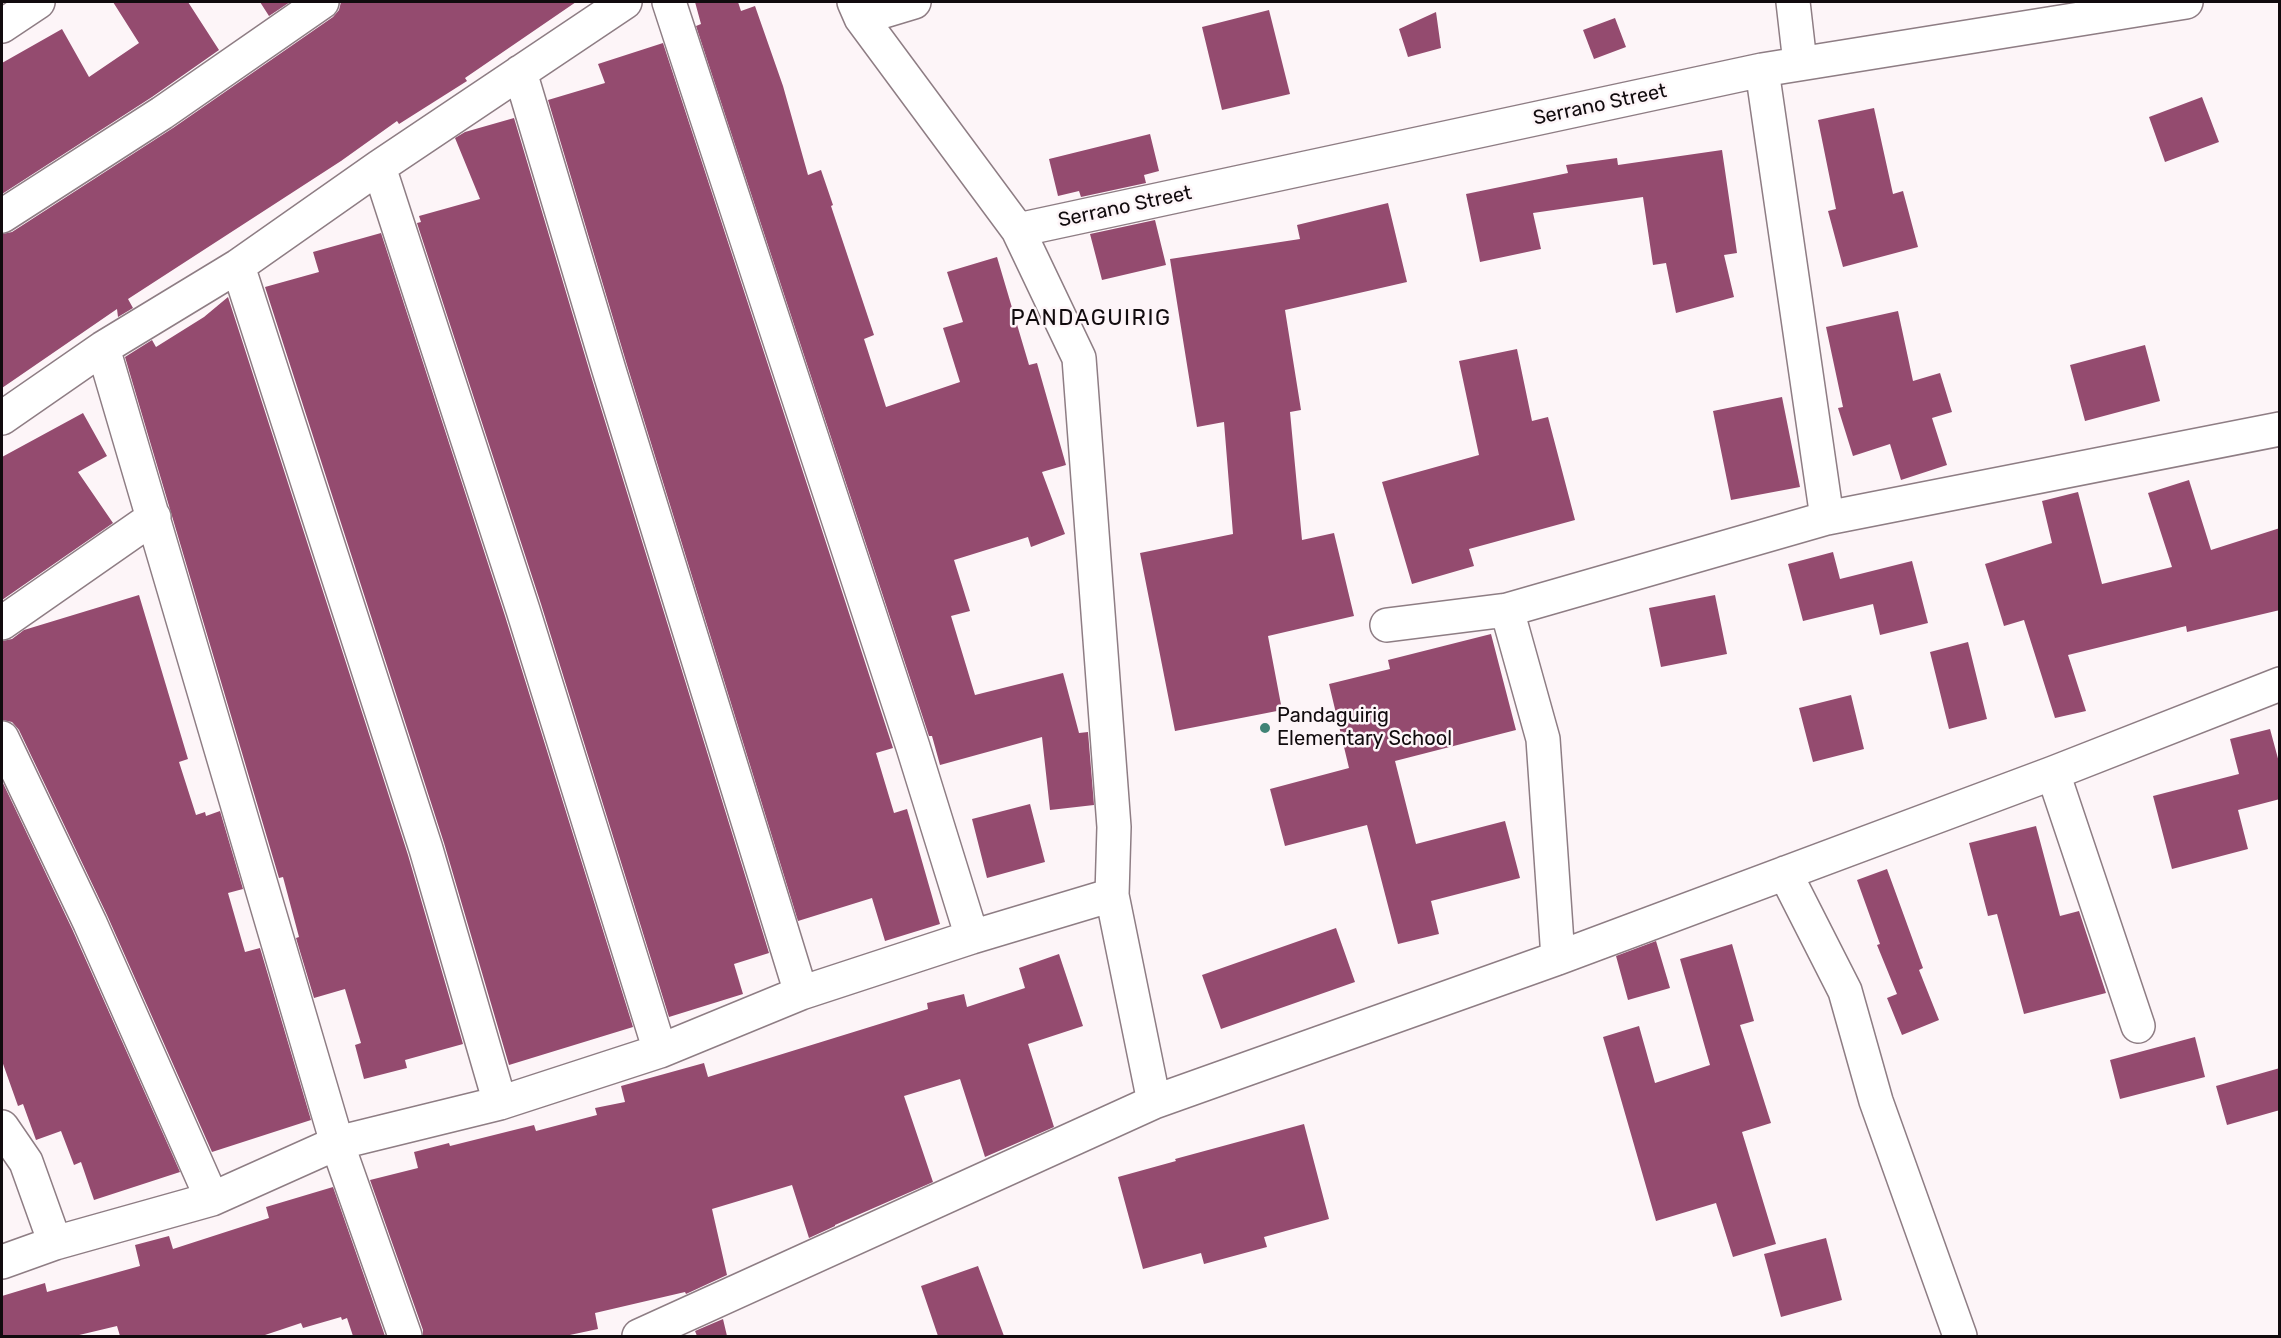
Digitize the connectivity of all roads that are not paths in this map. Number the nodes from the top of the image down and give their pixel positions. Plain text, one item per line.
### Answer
1 (38, 2) edge
2 (322, 2) edge
3 (625, 2) edge
4 (669, 2) edge
5 (914, 2) edge
6 (1792, 2) edge
7 (2186, 2) edge
8 (857, 10) edge
9 (2, 26) edge
10 (1800, 63) junction
11 (1762, 70) junction
12 (520, 72) junction
13 (379, 167) junction
14 (2, 216) edge
15 (1018, 230) junction
16 (238, 266) junction
17 (103, 348) junction
18 (2, 418) edge
19 (2280, 429) edge
20 (154, 517) junction
21 (1827, 518) junction
22 (1507, 610) junction
23 (2, 623) edge
24 (1387, 625) dead end
25 (2280, 684) edge
26 (2, 738) edge
27 (2053, 773) junction
28 (1785, 873) junction
29 (1112, 895) junction
30 (972, 937) junction
31 (1558, 958) junction
32 (801, 993) junction
33 (2138, 1026) dead end
34 (660, 1052) junction
35 (1154, 1102) junction
36 (500, 1103) junction
37 (2, 1127) edge
38 (338, 1143) junction
39 (212, 1199) junction
40 (55, 1243) junction
41 (2, 1262) edge
42 (405, 1336) edge
43 (639, 1336) edge
44 (1960, 1336) edge

1 - 9 street
2 - 14 street
3 - 12 street
4 - 30 street
5 - 8 street
6 - 10 street
7 - 10 street, Serrano Street
8 - 15 street
10 - 11 street, Serrano Street
11 - 15 street, Serrano Street
11 - 21 street
12 - 13 street
12 - 32 street
13 - 16 street
13 - 34 street
15 - 29 street
16 - 17 street
16 - 36 street
17 - 18 street
17 - 20 street
19 - 21 street
20 - 23 street
20 - 38 street
21 - 22 street
22 - 24 street
22 - 31 street
25 - 27 street
26 - 39 street
27 - 28 street
27 - 33 street
28 - 31 street
28 - 44 street
29 - 30 street
29 - 35 street
30 - 32 street
31 - 35 street
32 - 34 street
34 - 36 street
35 - 43 street
36 - 38 street
37 - 40 street
38 - 39 street
38 - 42 street
39 - 40 street
40 - 41 street

